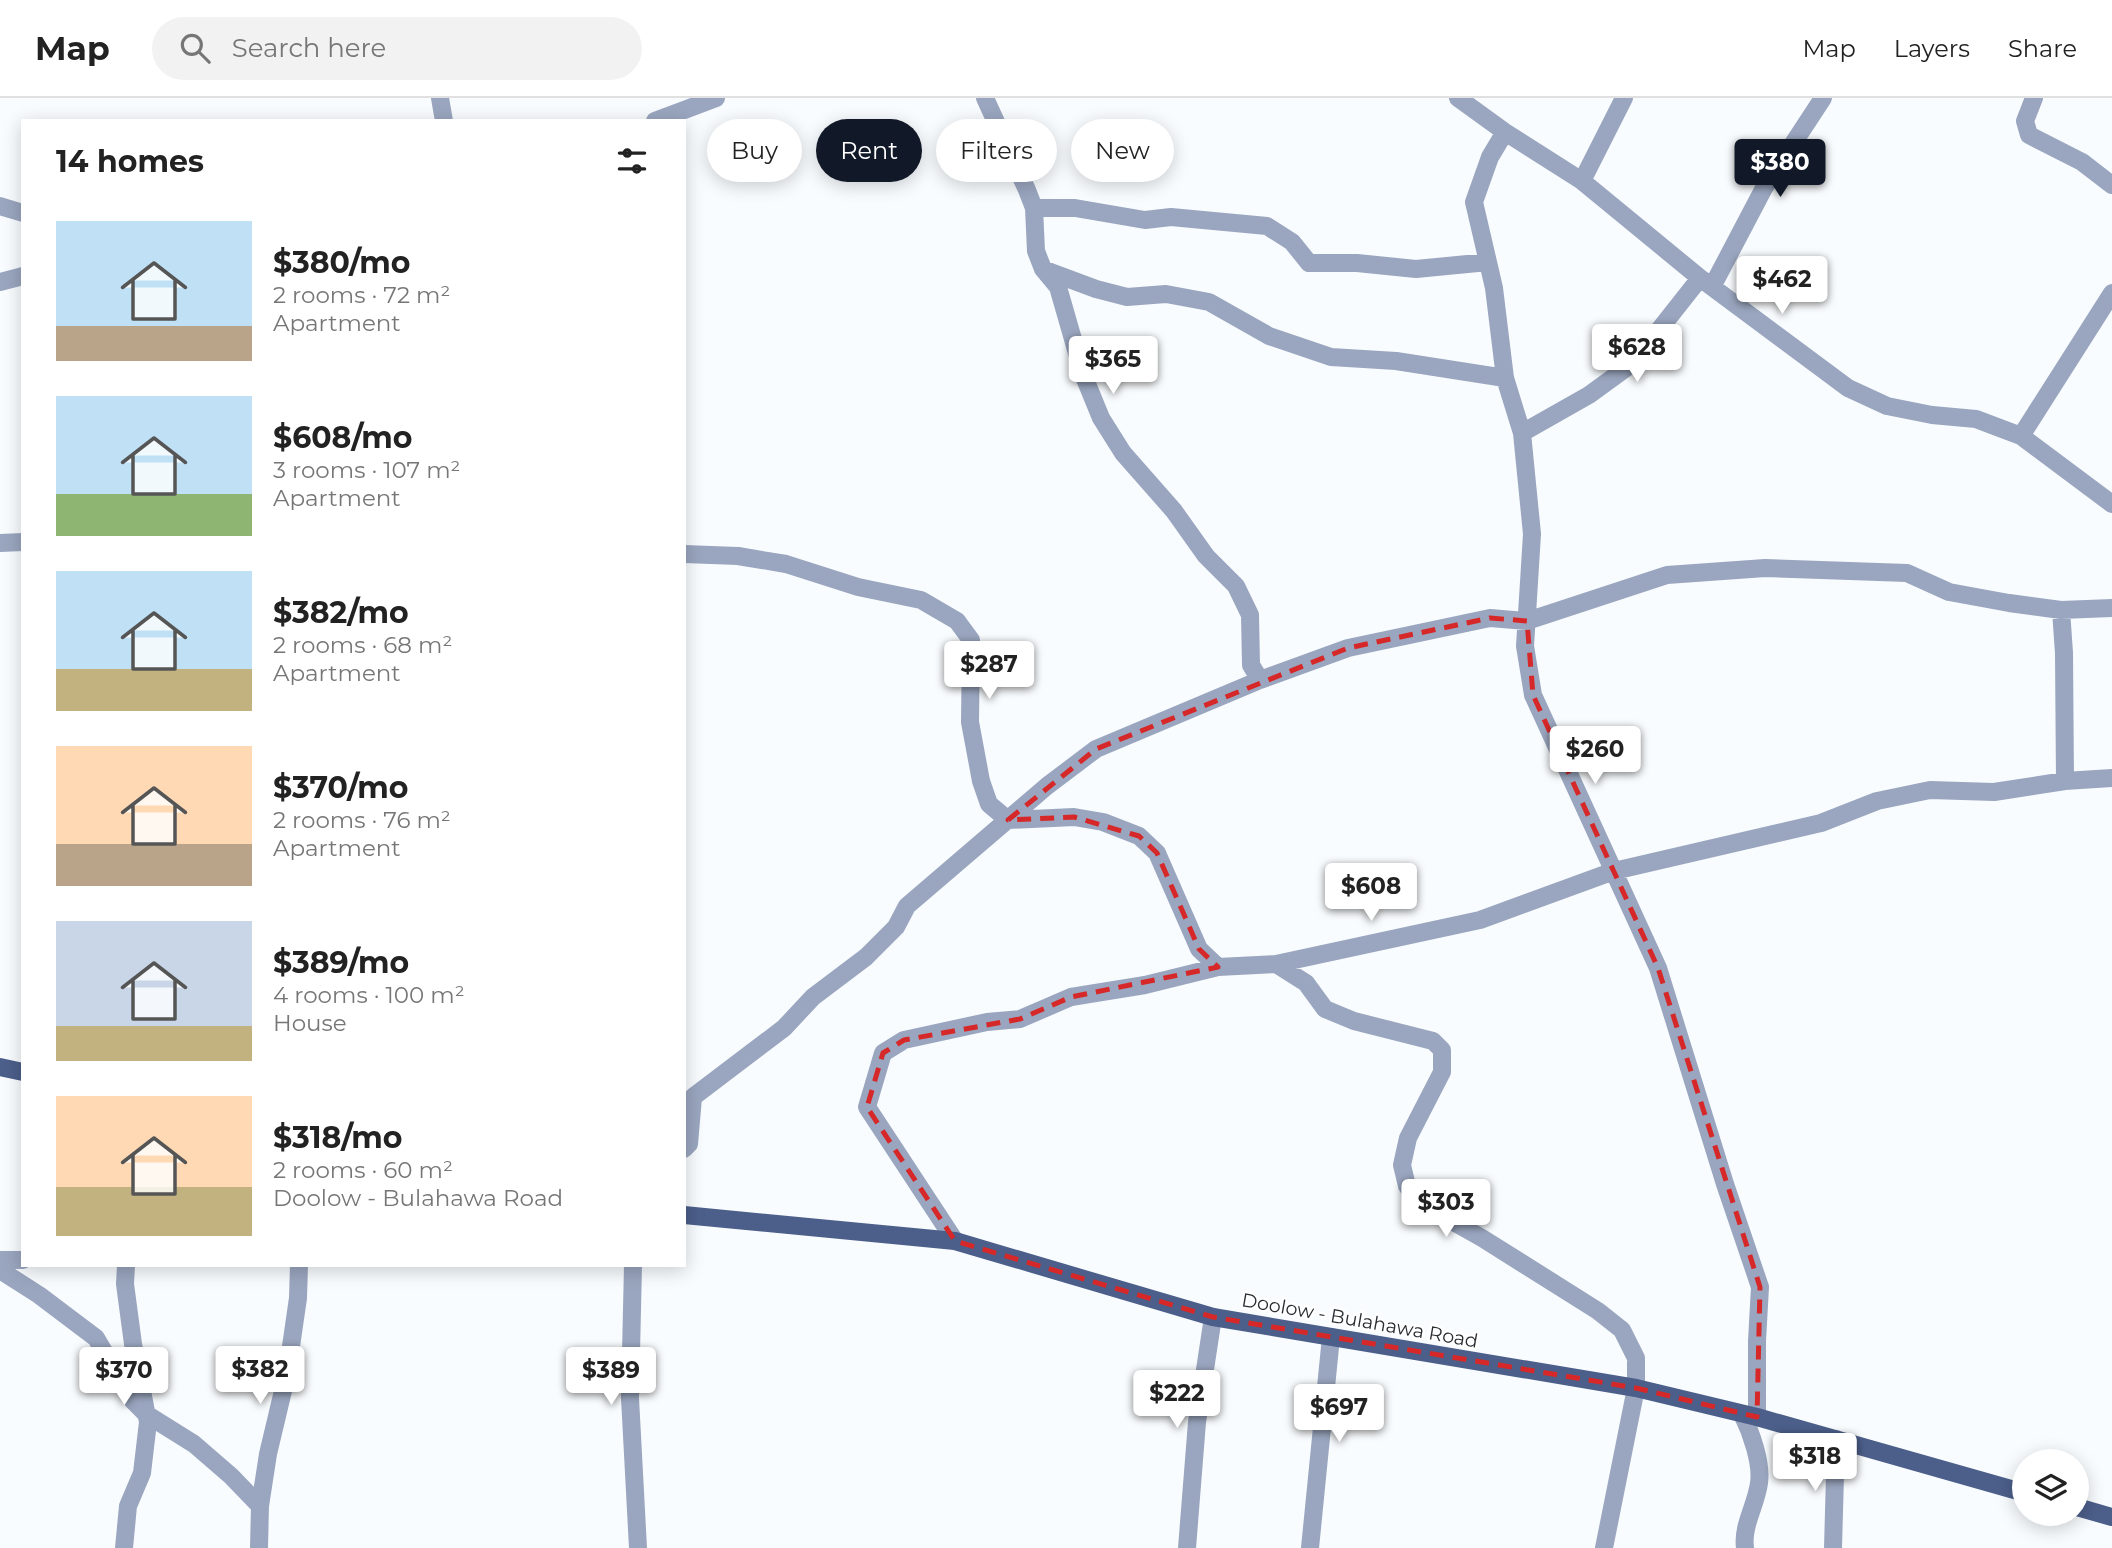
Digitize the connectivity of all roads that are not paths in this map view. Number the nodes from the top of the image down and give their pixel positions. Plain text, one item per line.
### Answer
1 (440, 98) edge
2 (716, 98) edge
3 (985, 98) edge
4 (1458, 98) edge
5 (1624, 98) edge
6 (1823, 98) edge
7 (2034, 98) edge
8 (444, 119) edge
9 (660, 119) edge
10 (1505, 132) junction
11 (1582, 181) junction
12 (2112, 185) edge
13 (0, 205) edge
14 (1034, 208) junction
15 (21, 211) edge
16 (1488, 262) junction
17 (1043, 269) junction
18 (21, 277) edge
19 (0, 282) edge
20 (1706, 282) junction
21 (2112, 293) edge
22 (1505, 378) junction
23 (1522, 433) junction
24 (2021, 436) junction
25 (2112, 504) edge
26 (21, 542) edge
27 (0, 543) edge
28 (686, 554) edge
29 (2112, 608) edge
30 (2061, 610) junction
31 (1527, 621) junction
32 (1260, 680) junction
33 (2112, 778) edge
34 (2065, 781) junction
35 (1007, 820) junction
36 (1614, 871) junction
37 (1276, 964) junction
38 (1219, 967) junction
39 (0, 1067) edge
40 (21, 1072) edge
41 (686, 1147) edge
42 (686, 1216) edge
43 (955, 1241) junction
44 (21, 1260) edge
45 (0, 1261) edge
46 (126, 1267) edge
47 (299, 1267) edge
48 (633, 1267) edge
49 (0, 1270) edge
50 (1213, 1317) junction
51 (1331, 1337) junction
52 (1636, 1388) junction
53 (146, 1414) junction
54 (1750, 1416) junction
55 (1836, 1439) junction
56 (2012, 1489) edge
57 (260, 1506) junction
58 (2089, 1510) edge
59 (2112, 1517) edge
60 (124, 1548) edge
61 (259, 1548) edge
62 (638, 1548) edge
63 (1187, 1548) edge
64 (1310, 1548) edge
65 (1604, 1548) edge
66 (1745, 1548) edge
67 (1833, 1548) edge

1 - 8 street
2 - 9 street
3 - 14 street
4 - 10 street
5 - 11 street
6 - 20 street
7 - 12 street
10 - 11 street
10 - 16 street
11 - 20 street
13 - 15 street
14 - 16 street
14 - 17 street
16 - 22 street
17 - 22 street
17 - 32 street
18 - 19 street
20 - 23 street
20 - 24 street
21 - 24 street
22 - 23 street
23 - 31 street
24 - 25 street
26 - 27 street
28 - 35 street
29 - 30 street
30 - 31 street
30 - 34 street
31 - 32 street
31 - 36 street
32 - 35 street
33 - 34 street
34 - 36 street
35 - 38 street
35 - 41 street
36 - 37 street
36 - 54 street
37 - 38 street
37 - 52 street
38 - 43 street
39 - 40 main road
42 - 43 main road, Doolow - Bulahawa Road
43 - 50 main road, Doolow - Bulahawa Road
44 - 45 street
46 - 53 street
47 - 57 street
48 - 62 street
49 - 53 street
50 - 51 main road, Doolow - Bulahawa Road
50 - 63 street
51 - 52 main road, Doolow - Bulahawa Road
51 - 64 street
52 - 54 main road, Doolow - Bulahawa Road
52 - 65 street
53 - 57 street
53 - 60 street
54 - 55 main road, Doolow - Bulahawa Road
54 - 66 street
55 - 56 main road, Doolow - Bulahawa Road
55 - 67 street
57 - 61 street
58 - 59 main road

